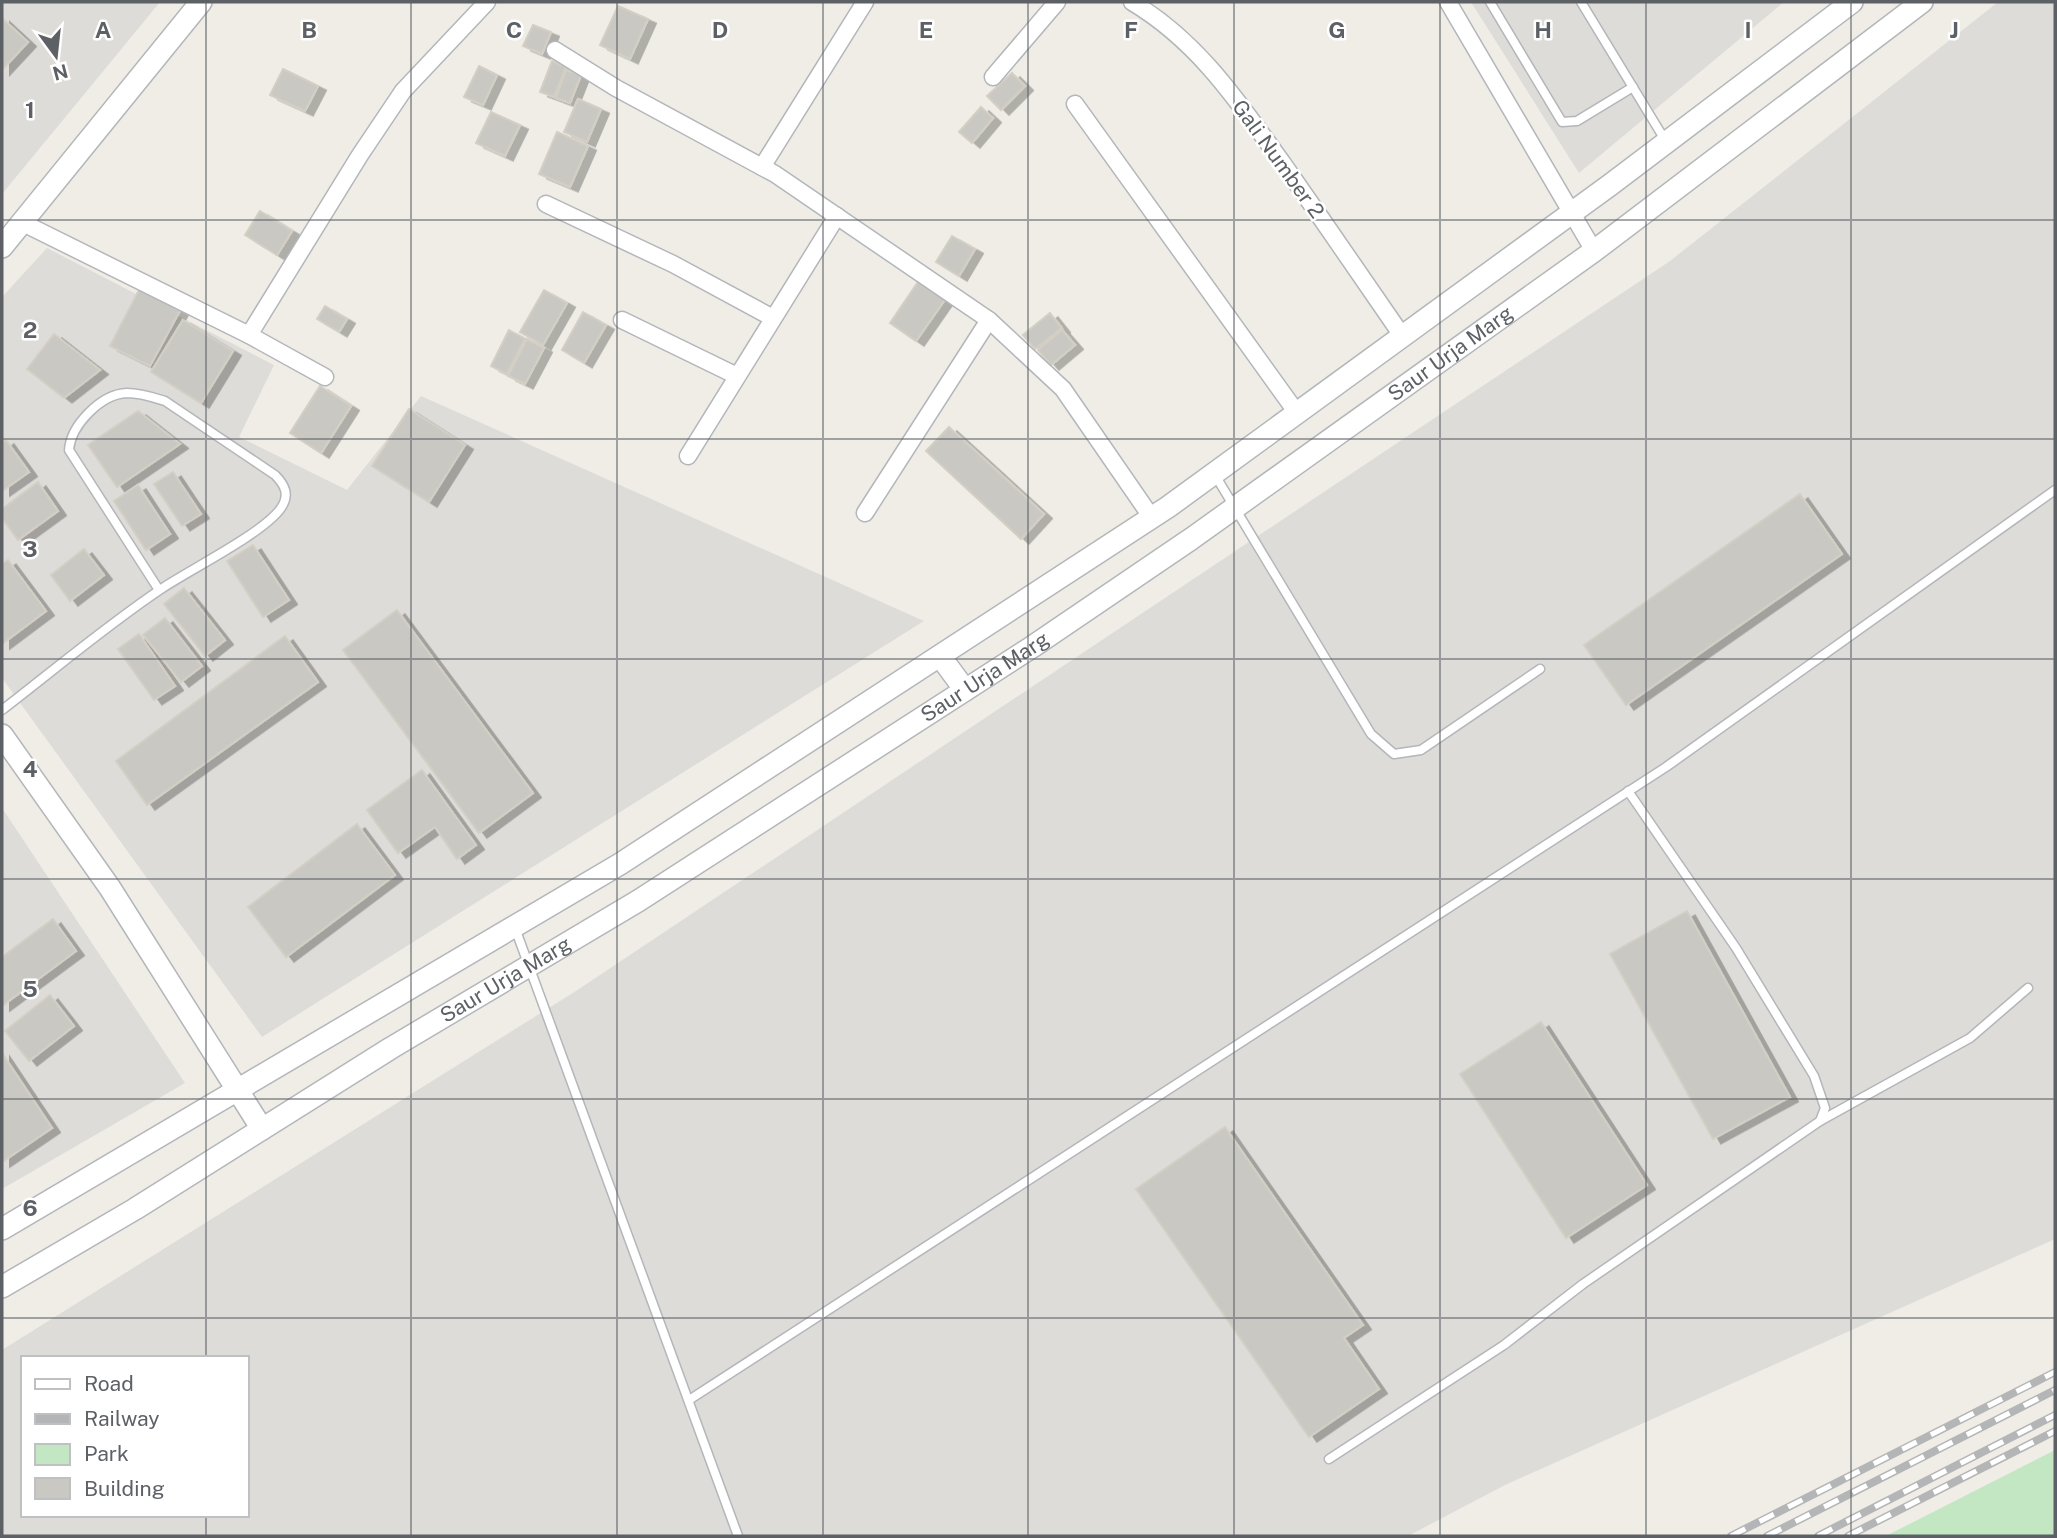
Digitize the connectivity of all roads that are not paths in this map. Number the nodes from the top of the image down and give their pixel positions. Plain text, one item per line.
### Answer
1 (201, 2) edge
2 (487, 2) edge
3 (865, 2) edge
4 (1057, 2) edge
5 (1132, 2) edge
6 (1448, 2) edge
7 (1490, 2) edge
8 (1581, 2) edge
9 (1852, 2) edge
10 (1922, 2) edge
11 (555, 50) dead end
12 (993, 77) dead end
13 (1633, 87) junction
14 (1075, 104) dead end
15 (1667, 142) junction
16 (762, 167) junction
17 (546, 204) dead end
18 (1573, 212) junction
19 (836, 216) junction
20 (23, 223) junction
21 (2, 247) edge
22 (1594, 251) junction
23 (773, 318) junction
24 (622, 320) dead end
25 (989, 320) junction
26 (249, 335) junction
27 (1403, 337) junction
28 (737, 376) junction
29 (325, 377) dead end
30 (1297, 413) junction
31 (688, 456) dead end
32 (1214, 474) junction
33 (2055, 490) edge
34 (1237, 506) junction
35 (865, 513) dead end
36 (1152, 518) junction
37 (159, 590) junction
38 (940, 656) junction
39 (1540, 669) dead end
40 (965, 690) junction
41 (2, 710) edge
42 (2, 735) edge
43 (1628, 791) junction
44 (515, 926) junction
45 (530, 965) junction
46 (2028, 988) dead end
47 (236, 1091) junction
48 (1820, 1121) junction
49 (262, 1129) junction
50 (2, 1229) edge
51 (2, 1287) edge
52 (689, 1400) junction
53 (1329, 1459) dead end
54 (738, 1536) edge

1 - 20 street
2 - 26 street
3 - 16 street
4 - 12 street
5 - 27 street, Gali Number 2
6 - 18 street
7 - 13 lane
8 - 13 lane
9 - 15 street, Saur Urja Marg
10 - 22 street, Saur Urja Marg
11 - 16 street
13 - 15 lane
14 - 30 street
15 - 18 street, Saur Urja Marg
16 - 19 street
17 - 23 street
18 - 22 street
18 - 27 street, Saur Urja Marg
19 - 23 street
19 - 25 street
20 - 21 street
20 - 26 street
22 - 34 street, Saur Urja Marg
23 - 28 street
24 - 28 street
25 - 35 street
25 - 36 street
26 - 29 street
27 - 30 street, Saur Urja Marg
28 - 31 street
30 - 32 street, Saur Urja Marg
32 - 34 lane
32 - 36 street, Saur Urja Marg
33 - 43 lane
34 - 39 lane
34 - 40 street, Saur Urja Marg
36 - 38 street, Saur Urja Marg
37 - 37 lane
37 - 41 lane
38 - 40 street
38 - 44 street, Saur Urja Marg
40 - 45 street, Saur Urja Marg
42 - 47 street
43 - 48 lane
43 - 52 lane
44 - 45 lane
44 - 47 street, Saur Urja Marg
45 - 49 street, Saur Urja Marg
45 - 52 lane
46 - 48 lane
47 - 49 street
47 - 50 street, Saur Urja Marg
48 - 53 lane
49 - 51 street, Saur Urja Marg
52 - 54 lane

